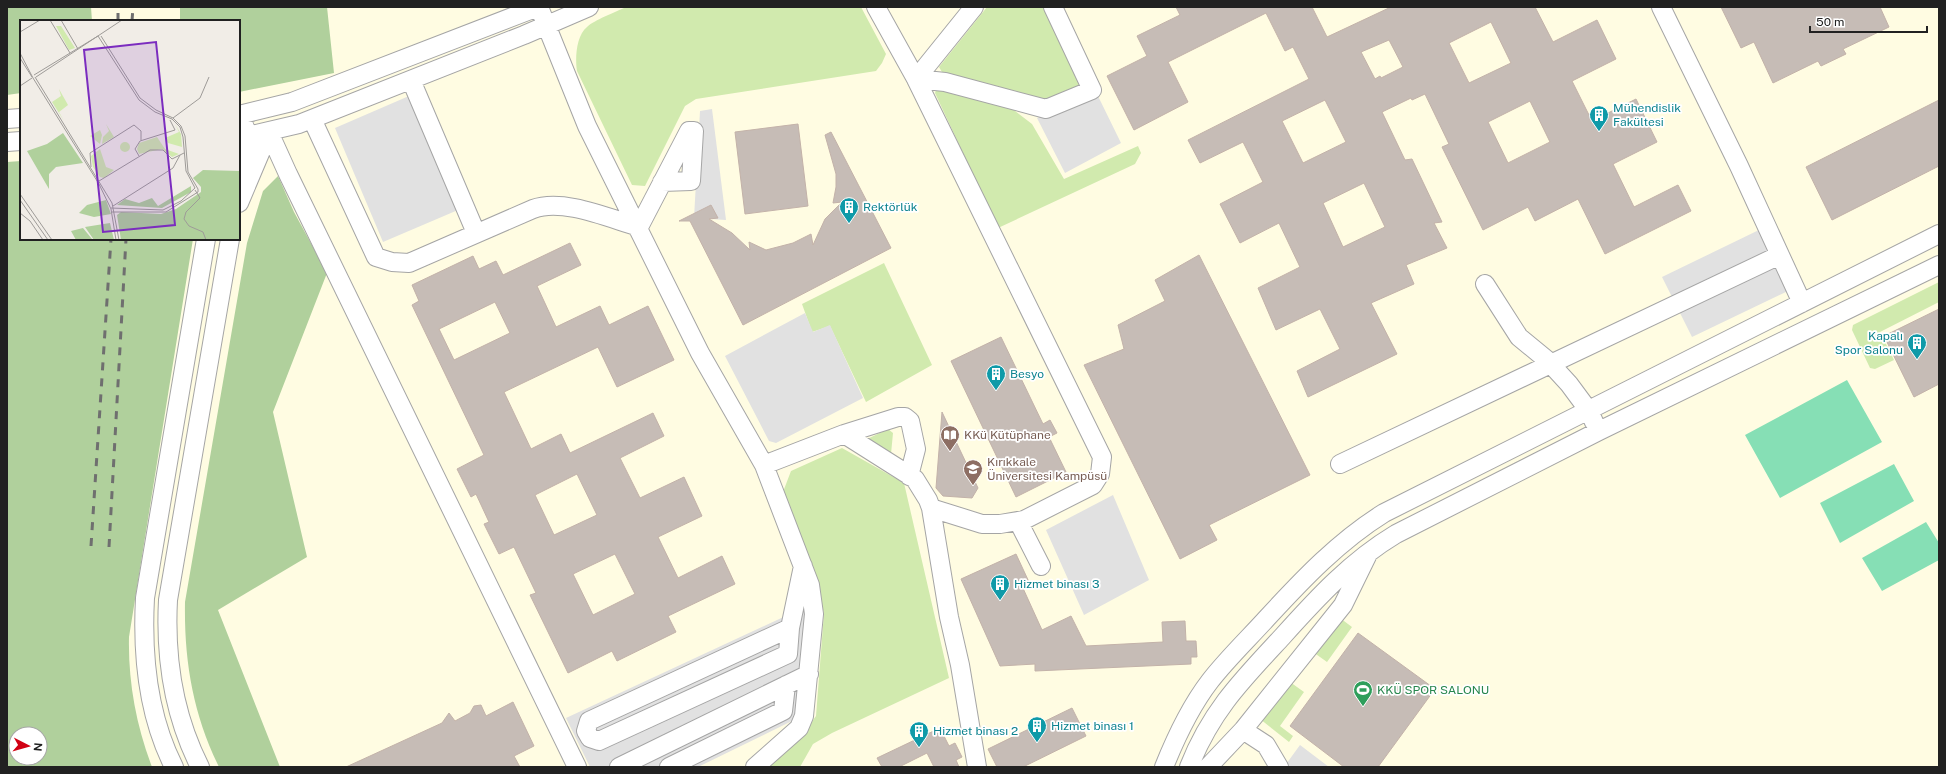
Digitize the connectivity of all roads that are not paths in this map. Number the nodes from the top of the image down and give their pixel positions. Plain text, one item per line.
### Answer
1 (539, 7) edge
2 (589, 7) edge
3 (876, 7) edge
4 (974, 7) edge
5 (1053, 7) edge
6 (1661, 7) edge
7 (547, 26) junction
8 (916, 79) junction
9 (411, 80) junction
10 (241, 114) edge
11 (20, 118) edge
12 (7, 119) edge
13 (312, 119) junction
14 (269, 132) junction
15 (243, 138) edge
16 (20, 141) edge
17 (7, 142) edge
18 (240, 173) edge
19 (662, 182) dead end
20 (240, 201) edge
21 (639, 227) junction
22 (476, 233) junction
23 (1939, 234) edge
24 (206, 240) edge
25 (230, 240) edge
26 (1780, 255) junction
27 (1939, 266) edge
28 (1486, 284) dead end
29 (1802, 303) junction
30 (1550, 364) junction
31 (1589, 411) junction
32 (1599, 431) junction
33 (844, 434) junction
34 (1340, 464) dead end
35 (764, 465) junction
36 (909, 476) junction
37 (931, 508) junction
38 (1018, 521) junction
39 (1369, 552) junction
40 (803, 566) junction
41 (1041, 566) dead end
42 (790, 628) junction
43 (809, 674) junction
44 (786, 685) junction
45 (1243, 730) junction
46 (174, 767) edge
47 (200, 767) edge
48 (577, 767) edge
49 (619, 767) edge
50 (669, 767) edge
51 (755, 767) edge
52 (977, 767) edge
53 (1164, 767) edge
54 (1189, 767) edge
55 (1208, 767) edge
56 (1278, 767) edge

1 - 7 street
1 - 10 street
2 - 7 street
3 - 8 street
4 - 8 street
5 - 8 street
6 - 26 street
7 - 9 street
7 - 21 street
8 - 38 street
9 - 13 street
9 - 22 street
10 - 15 street
11 - 12 street
13 - 14 street
13 - 22 street
14 - 15 street
14 - 20 street
14 - 48 street
15 - 18 street
16 - 17 street
19 - 21 street
21 - 22 street
21 - 35 street
23 - 29 street
24 - 46 street
25 - 47 street
26 - 29 street
26 - 30 street
27 - 32 street
28 - 30 street
29 - 31 street
30 - 31 street
30 - 34 street
31 - 32 street
31 - 53 street
32 - 39 street
33 - 35 street
33 - 36 street
33 - 36 street
35 - 40 street
36 - 37 street
37 - 38 street
37 - 52 street
38 - 41 street
39 - 45 street
39 - 54 street
40 - 42 street
40 - 43 street
42 - 42 street
43 - 44 street
43 - 51 street
44 - 49 street
44 - 50 street
45 - 55 street
45 - 56 street

